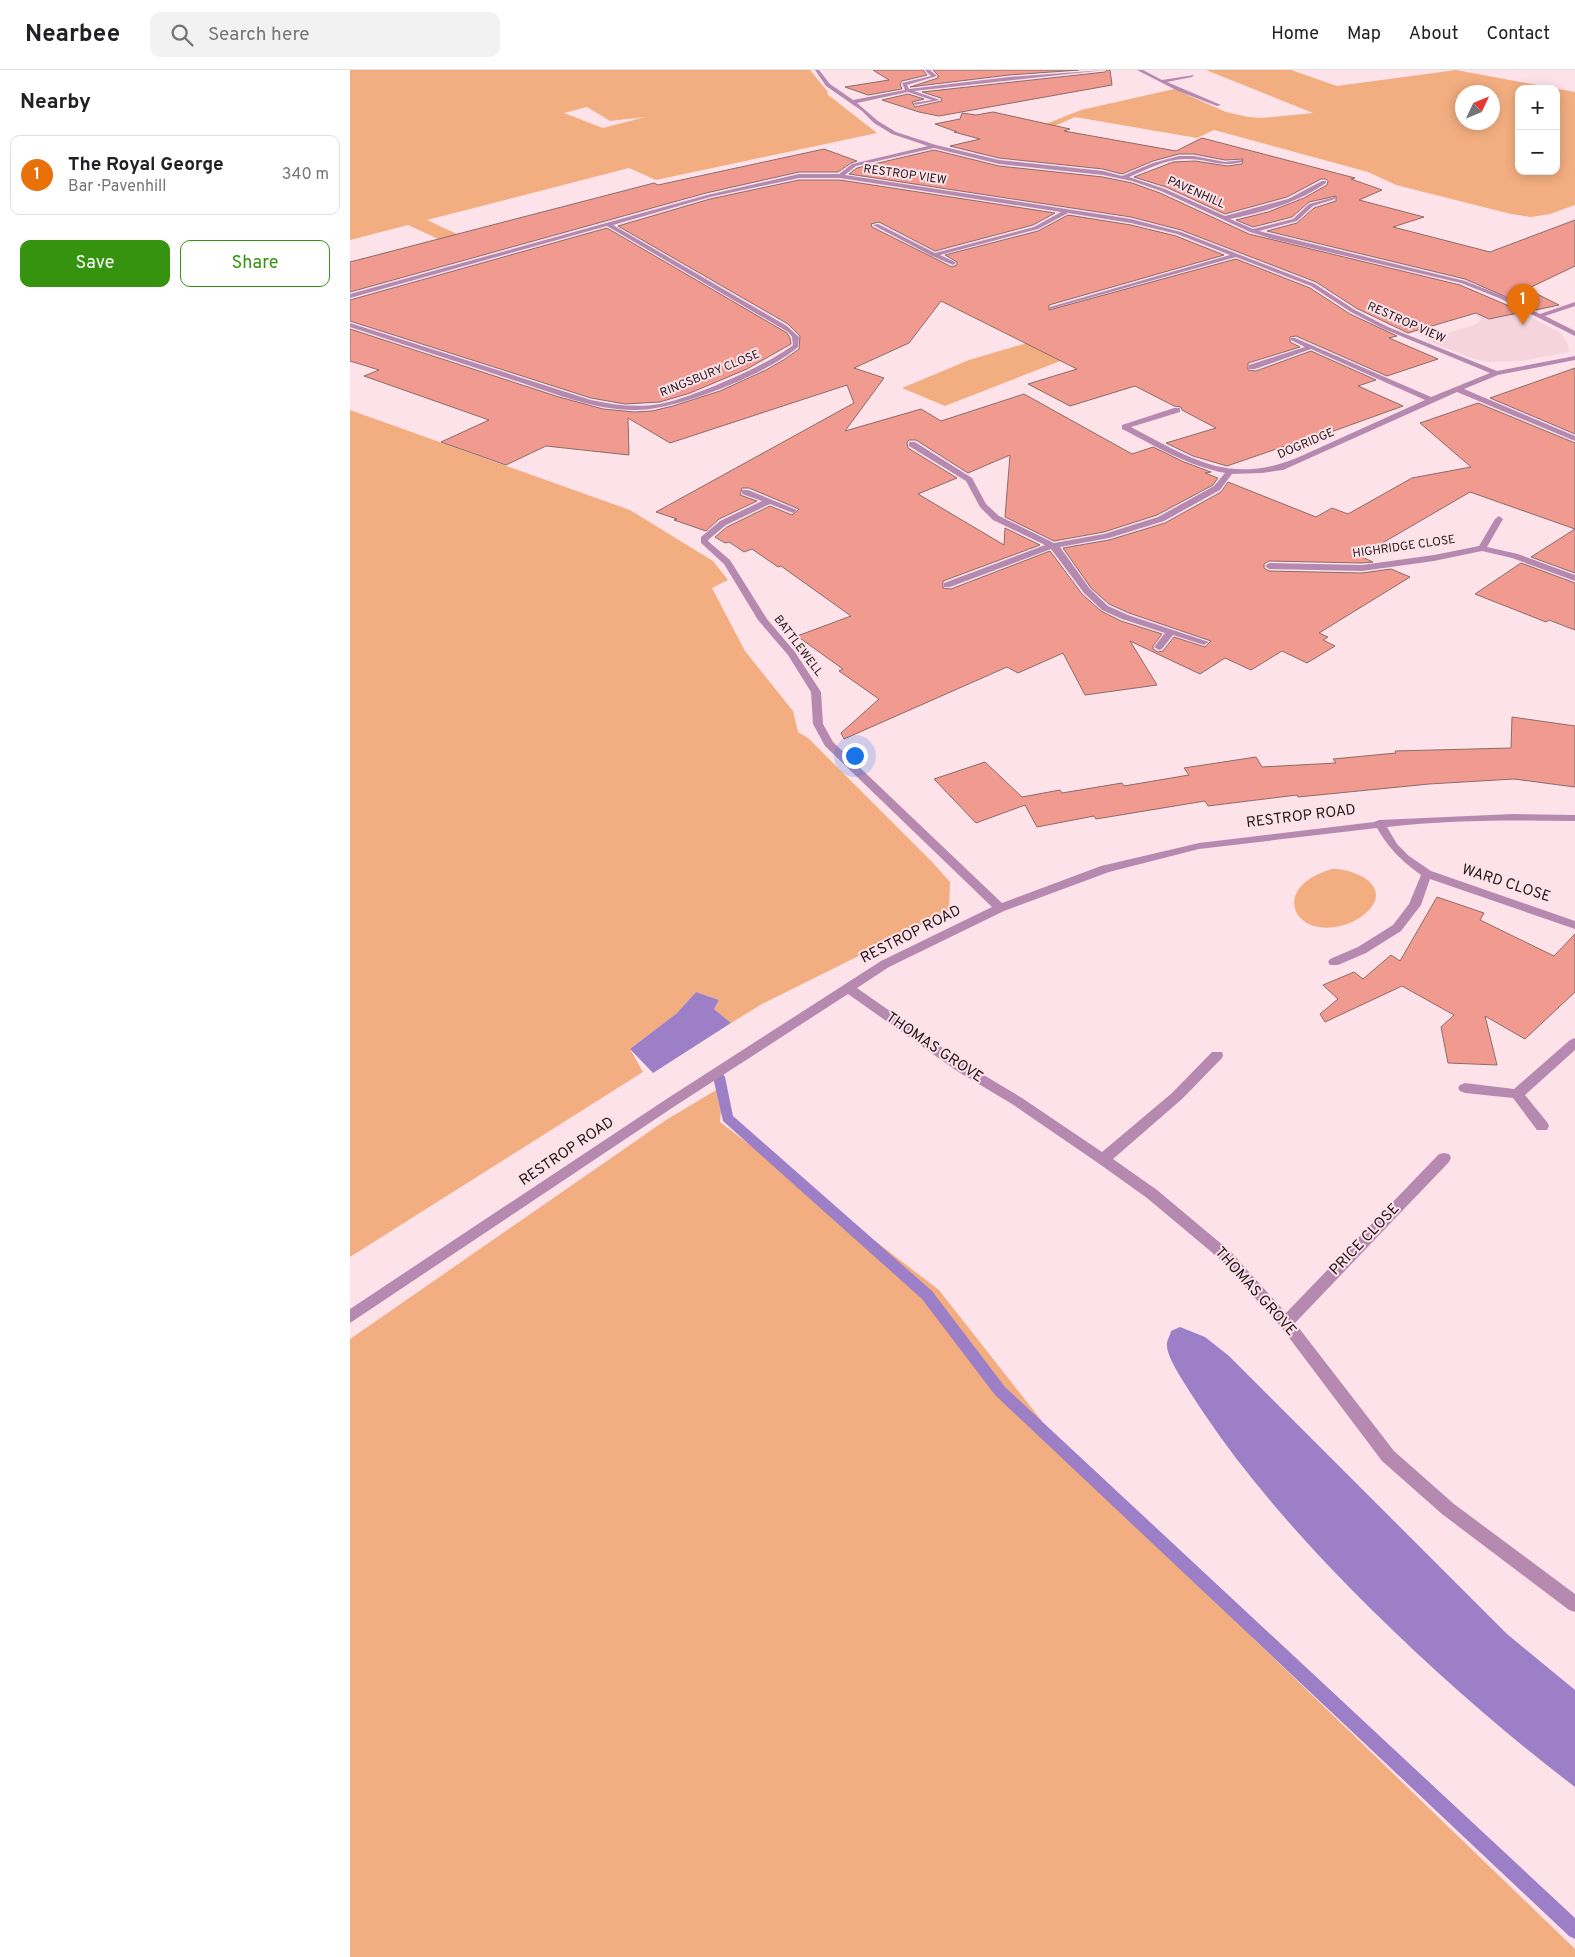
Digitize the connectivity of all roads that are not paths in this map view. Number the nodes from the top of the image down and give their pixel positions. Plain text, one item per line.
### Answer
1 (817, 70) edge
2 (927, 70) edge
3 (1023, 70) edge
4 (1103, 70) edge
5 (1139, 70) edge
6 (1033, 76) junction
7 (1192, 76) dead end
8 (1162, 80) junction
9 (908, 90) junction
10 (853, 102) junction
11 (915, 104) dead end
12 (1219, 106) dead end
13 (934, 146) junction
14 (1199, 151) dead end
15 (1194, 157) junction
16 (1240, 161) dead end
17 (840, 176) junction
18 (1124, 177) junction
19 (1324, 182) dead end
20 (1333, 198) dead end
21 (1067, 210) junction
22 (1226, 218) junction
23 (607, 224) junction
24 (876, 225) dead end
25 (1252, 230) junction
26 (934, 255) junction
27 (1237, 256) junction
28 (952, 264) dead end
29 (350, 296) edge
30 (1575, 304) edge
31 (1052, 308) dead end
32 (1540, 316) junction
33 (350, 325) edge
34 (1575, 334) edge
35 (1293, 339) dead end
36 (1311, 347) junction
37 (1575, 358) edge
38 (1252, 366) dead end
39 (1496, 373) junction
40 (1457, 389) junction
41 (1432, 400) junction
42 (1177, 410) dead end
43 (1575, 439) edge
44 (912, 444) dead end
45 (924, 452) junction
46 (911, 456) dead end
47 (1230, 472) junction
48 (745, 492) dead end
49 (770, 501) junction
50 (793, 510) dead end
51 (1499, 519) dead end
52 (1053, 546) junction
53 (1482, 548) junction
54 (1268, 566) dead end
55 (1575, 578) edge
56 (947, 585) dead end
57 (1171, 631) junction
58 (1204, 642) dead end
59 (1159, 647) dead end
60 (1575, 818) edge
61 (1378, 823) junction
62 (1427, 874) junction
63 (1000, 908) junction
64 (1575, 925) edge
65 (1334, 962) dead end
66 (848, 988) junction
67 (1575, 1043) edge
68 (1216, 1054) dead end
69 (1465, 1088) dead end
70 (1517, 1094) junction
71 (1542, 1126) dead end
72 (1444, 1158) dead end
73 (1103, 1159) junction
74 (350, 1318) edge
75 (1286, 1323) junction
76 (1575, 1604) edge

1 - 10 street, PAVENHILL
2 - 9 street
3 - 6 street
4 - 6 street
5 - 8 street
6 - 9 street
7 - 8 street
8 - 12 street
9 - 10 street
9 - 11 street
10 - 13 street, PAVENHILL
13 - 17 street, RESTROP VIEW
13 - 18 street, PAVENHILL
14 - 15 street
15 - 16 street
15 - 18 street
17 - 21 street, RESTROP VIEW
17 - 23 street
18 - 22 street, PAVENHILL
19 - 22 street
20 - 25 street
21 - 26 street
21 - 27 street, RESTROP VIEW
22 - 25 street, PAVENHILL
23 - 29 street
23 - 33 street, RINGSBURY CLOSE
24 - 26 street
25 - 32 street, PAVENHILL
26 - 28 street
27 - 31 street
27 - 39 street, RESTROP VIEW
30 - 32 street
32 - 34 street, PAVENHILL
35 - 36 street
36 - 38 street
36 - 41 street
37 - 39 street
39 - 40 street, DOGRIDGE
40 - 41 street, DOGRIDGE
40 - 43 street
41 - 47 street, DOGRIDGE
42 - 47 street, DOGRIDGE
44 - 45 street
45 - 46 street
45 - 52 street
47 - 52 street
48 - 49 street
49 - 50 street
49 - 63 street, BATTLEWELL
51 - 53 street
52 - 56 street
52 - 57 street
53 - 54 street, HIGHRIDGE CLOSE
53 - 55 street, HIGHRIDGE CLOSE
57 - 58 street
57 - 59 street
60 - 61 street, RESTROP ROAD
61 - 62 street, WARD CLOSE
61 - 63 street, RESTROP ROAD
62 - 64 street, WARD CLOSE
62 - 65 street
63 - 66 street, RESTROP ROAD
66 - 73 street, THOMAS GROVE
66 - 74 street, RESTROP ROAD
67 - 70 street
68 - 73 street
69 - 70 street
70 - 71 street
72 - 75 street, PRICE CLOSE
73 - 75 street, THOMAS GROVE
75 - 76 street, THOMAS GROVE

